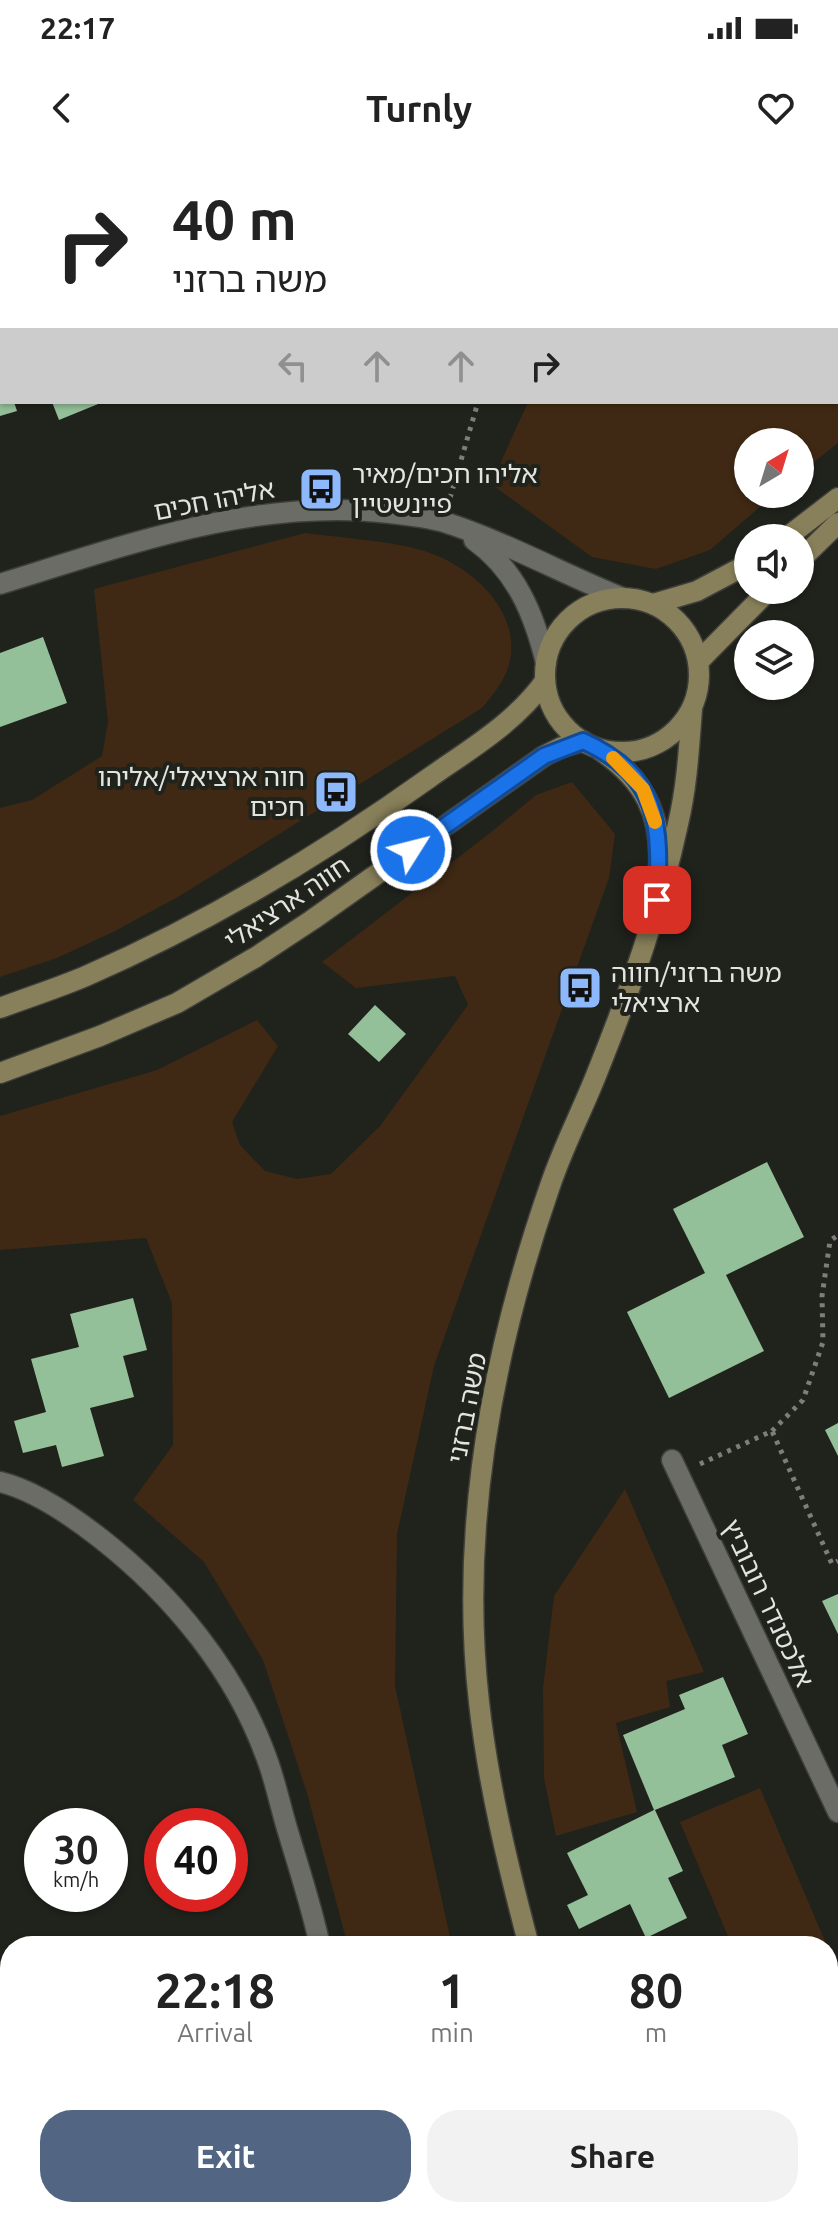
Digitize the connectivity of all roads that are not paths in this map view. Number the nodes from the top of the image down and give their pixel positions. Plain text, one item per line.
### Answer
1 (838, 498) edge
2 (443, 522) junction
3 (838, 523) edge
4 (804, 524) edge
5 (814, 546) edge
6 (734, 571) edge
7 (0, 584) edge
8 (623, 598) junction
9 (653, 604) junction
10 (755, 604) edge
11 (698, 662) junction
12 (545, 672) junction
13 (692, 709) junction
14 (591, 745) junction
15 (657, 900) junction
16 (0, 1008) edge
17 (0, 1073) edge
18 (675, 1467) road end
19 (0, 1482) edge
20 (838, 1812) edge
21 (318, 1936) edge
22 (527, 1936) edge

1 - 4 street
2 - 7 street, אליהו חכים
2 - 8 street, אליהו חכים
2 - 12 street, אליהו חכים
3 - 5 street
6 - 9 street
8 - 9 street
8 - 12 street
9 - 11 street
10 - 11 street
11 - 13 street
12 - 14 street
12 - 16 street, חווה ארציאלי
13 - 14 street
13 - 15 street, משה ברזני
14 - 15 street, משה ברזני
14 - 17 street, חווה ארציאלי
15 - 22 street, משה ברזני
18 - 20 street, אלכסנדר רובוביץ
19 - 21 street

